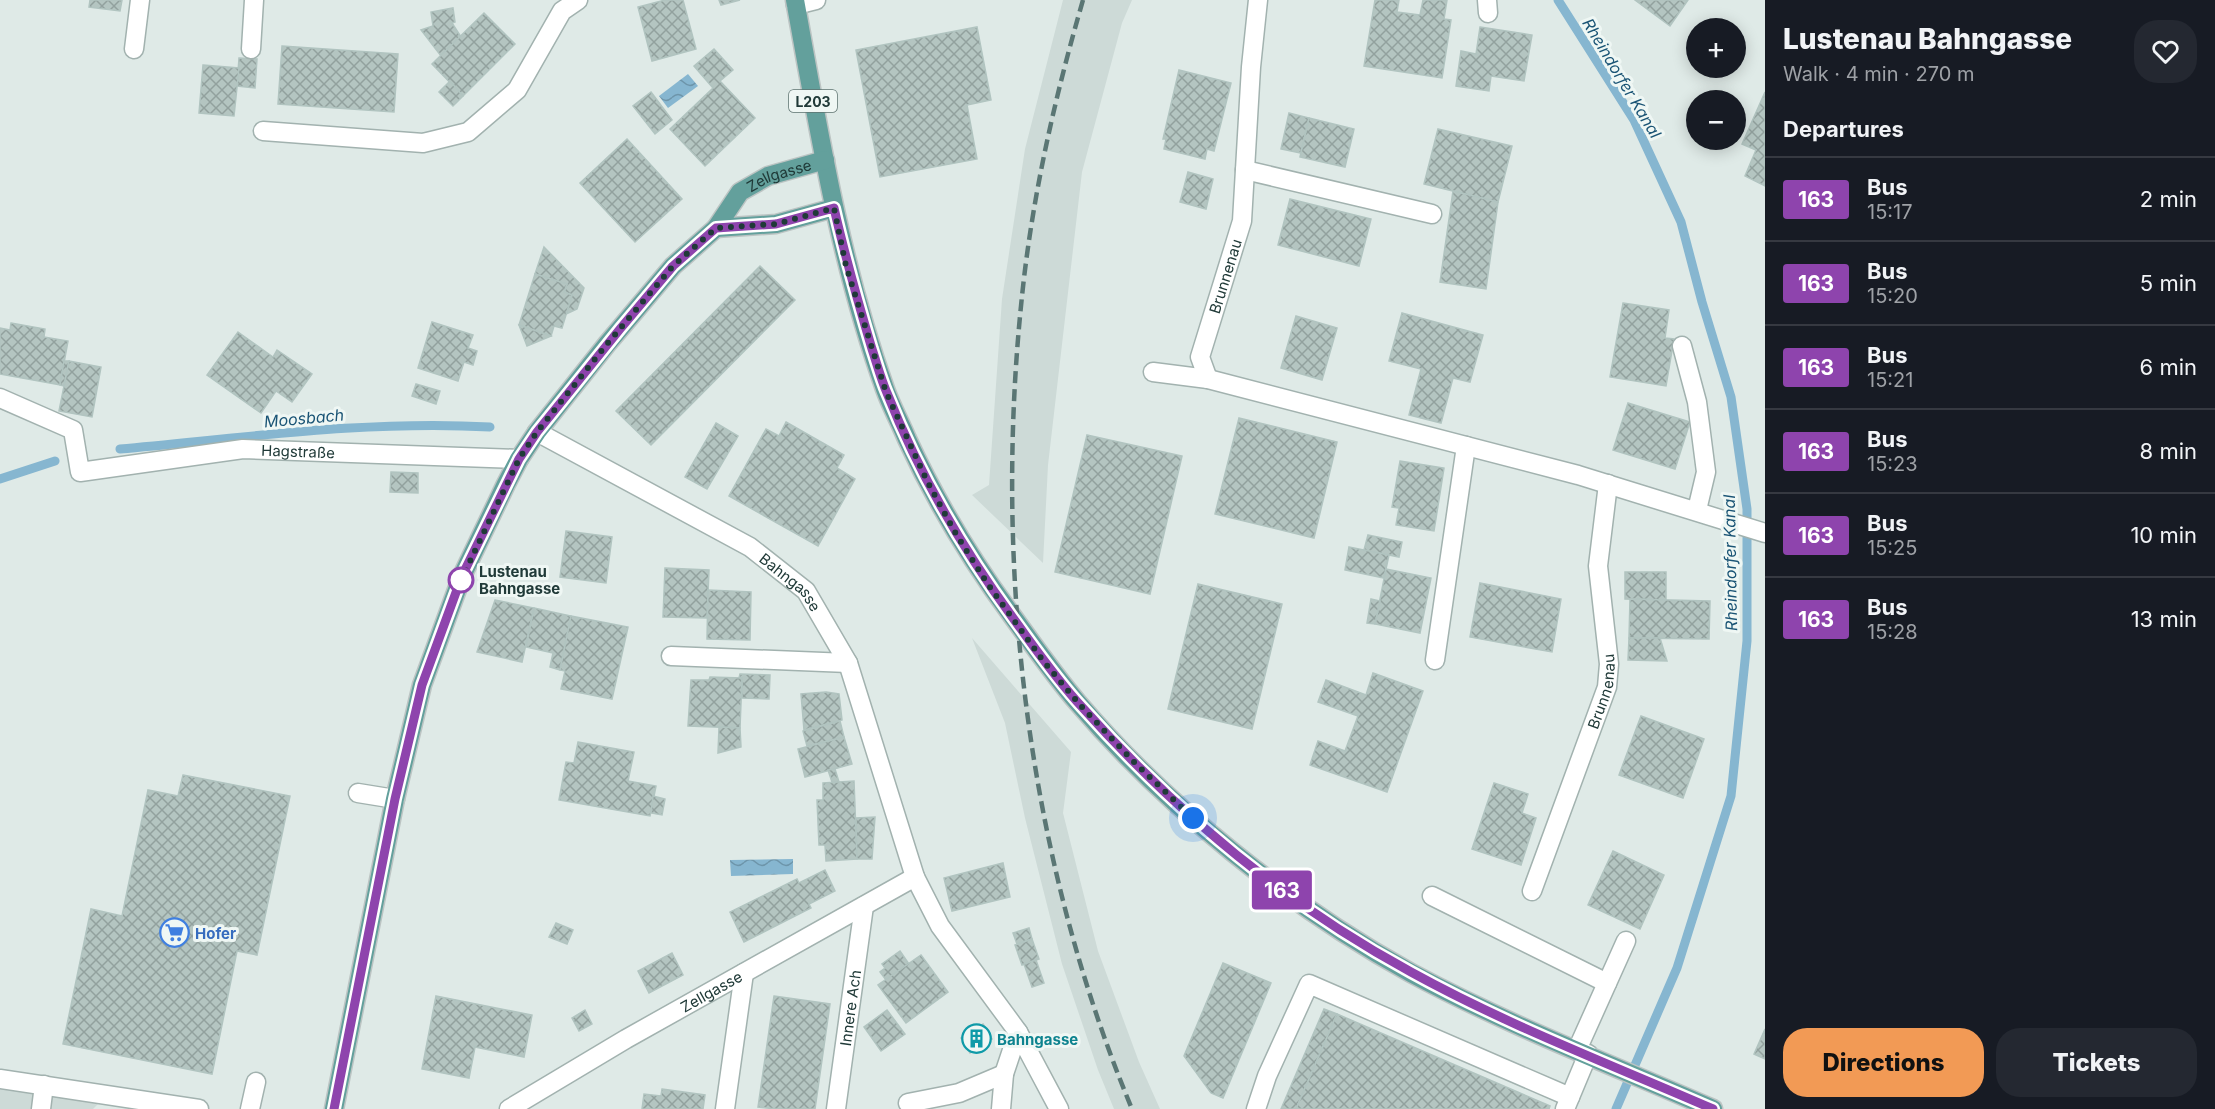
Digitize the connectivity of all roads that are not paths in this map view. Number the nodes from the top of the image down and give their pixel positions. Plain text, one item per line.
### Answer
1 (140, 0) edge
2 (254, 0) edge
3 (578, 0) edge
4 (816, 0) edge
5 (1258, 0) edge
6 (796, 3) edge
7 (134, 49) dead end
8 (251, 49) dead end
9 (263, 131) dead end
10 (825, 160) junction
11 (1245, 170) junction
12 (834, 208) junction
13 (1432, 214) dead end
14 (716, 228) junction
15 (1682, 346) dead end
16 (1153, 372) dead end
17 (1208, 379) junction
18 (0, 398) edge
19 (537, 432) junction
20 (1466, 446) junction
21 (519, 459) junction
22 (1608, 484) junction
23 (1697, 510) junction
24 (1765, 533) edge
25 (671, 656) dead end
26 (1435, 660) dead end
27 (848, 663) junction
28 (358, 793) dead end
29 (395, 799) junction
30 (915, 877) junction
31 (1532, 891) dead end
32 (1432, 896) dead end
33 (864, 906) junction
34 (1626, 941) dead end
35 (744, 973) junction
36 (1607, 982) junction
37 (1018, 1032) junction
38 (1588, 1054) junction
39 (1004, 1074) junction
40 (0, 1079) edge
41 (256, 1082) dead end
42 (44, 1085) junction
43 (908, 1103) dead end
44 (1568, 1103) edge
45 (1686, 1104) edge
46 (41, 1109) edge
47 (199, 1109) edge
48 (250, 1109) edge
49 (334, 1109) edge
50 (509, 1109) edge
51 (725, 1109) edge
52 (836, 1109) edge
53 (1001, 1109) edge
54 (1059, 1109) edge
55 (1256, 1109) edge
56 (1713, 1109) edge

1 - 7 street
2 - 8 street
3 - 9 street
4 - 6 street
5 - 11 street, Brunnenau
6 - 10 main road, L203
10 - 12 main road, L203
10 - 14 main road, Zellgasse
11 - 13 street
11 - 17 street, Brunnenau
12 - 14 main road
12 - 38 main road, L203
14 - 19 main road, Zellgasse
15 - 23 street
16 - 17 street
17 - 20 street
18 - 21 street, Hagstraße
19 - 21 main road, Zellgasse
19 - 27 street, Bahngasse
20 - 22 street
20 - 26 street
21 - 29 main road, Zellgasse
22 - 23 street
22 - 31 street, Brunnenau
23 - 24 street
25 - 27 street
27 - 30 street, Bahngasse
28 - 29 street
29 - 49 main road, Zellgasse
30 - 33 street, Zellgasse
30 - 37 street, Bahngasse
32 - 36 street
33 - 35 street, Zellgasse
33 - 52 street, Innere Ach
34 - 36 street
35 - 50 street, Zellgasse
35 - 51 street
36 - 38 street
37 - 39 street
37 - 54 street, Bahngasse
38 - 44 street
38 - 45 main road, L203
39 - 43 street
39 - 53 street
40 - 42 street
41 - 48 street
42 - 46 street
42 - 47 street
44 - 55 street
45 - 56 main road, L203

